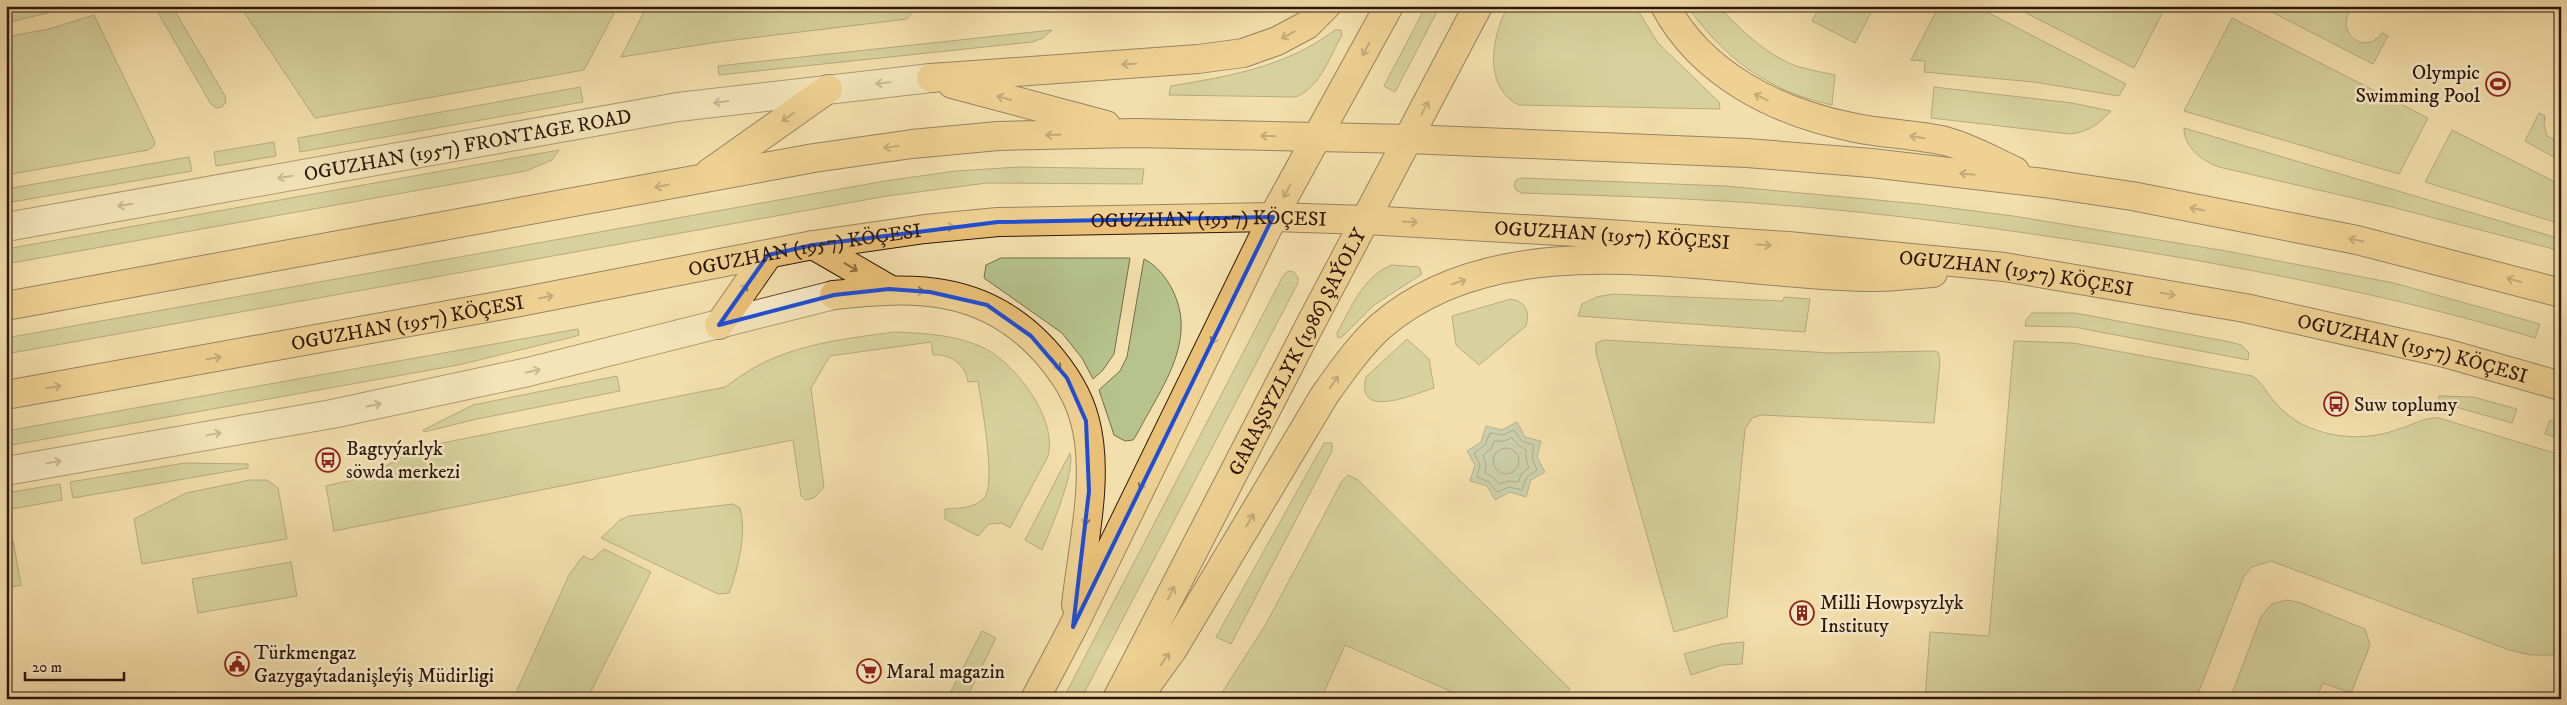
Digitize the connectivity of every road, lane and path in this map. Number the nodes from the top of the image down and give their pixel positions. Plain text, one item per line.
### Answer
1 (1326, 6) edge
2 (1389, 6) edge
3 (1478, 6) edge
4 (1665, 6) edge
5 (931, 78) junction
6 (828, 89) junction
7 (1136, 133) junction
8 (1317, 137) junction
9 (1408, 139) junction
10 (702, 178) junction
11 (2044, 183) junction
12 (1273, 217) junction
13 (1366, 220) junction
14 (6, 227) edge
15 (813, 245) junction
16 (768, 255) junction
17 (2004, 267) junction
18 (889, 289) junction
19 (2561, 293) edge
20 (834, 296) joint
21 (6, 306) edge
22 (719, 325) junction
23 (2561, 386) edge
24 (6, 395) edge
25 (6, 471) edge
26 (1073, 627) junction
27 (1036, 699) edge
28 (1117, 699) edge
29 (1137, 699) edge

1 -> 5 main road
2 -> 8 main road
9 -> 3 main road, GARAŞSYZLYK (1986) ŞAÝOLY
11 -> 4 main road
5 -> 6 street, OGUZHAN (1957) FRONTAGE ROAD
7 -> 5 main road
6 -> 10 main road
6 -> 14 street, OGUZHAN (1957) FRONTAGE ROAD
8 -> 7 main road
7 -> 10 main road
8 - 9 main road
8 -> 12 main road
11 -> 9 main road
9 - 13 main road, GARAŞSYZLYK (1986) ŞAÝOLY
10 -> 21 main road
19 -> 11 main road
12 - 13 main road, OGUZHAN (1957) KÖÇESI
15 -> 12 main road, OGUZHAN (1957) KÖÇESI
12 -> 26 main road
13 -> 17 main road, OGUZHAN (1957) KÖÇESI
28 -> 13 main road, GARAŞSYZLYK (1986) ŞAÝOLY
15 - 16 main road, OGUZHAN (1957) KÖÇESI
15 -> 18 main road
22 -> 16 main road
24 -> 16 main road, OGUZHAN (1957) KÖÇESI
17 -> 23 main road, OGUZHAN (1957) KÖÇESI
29 -> 17 main road
18 - 20 main road
18 -> 26 main road
20 - 22 street
25 -> 22 street
26 - 27 main road

